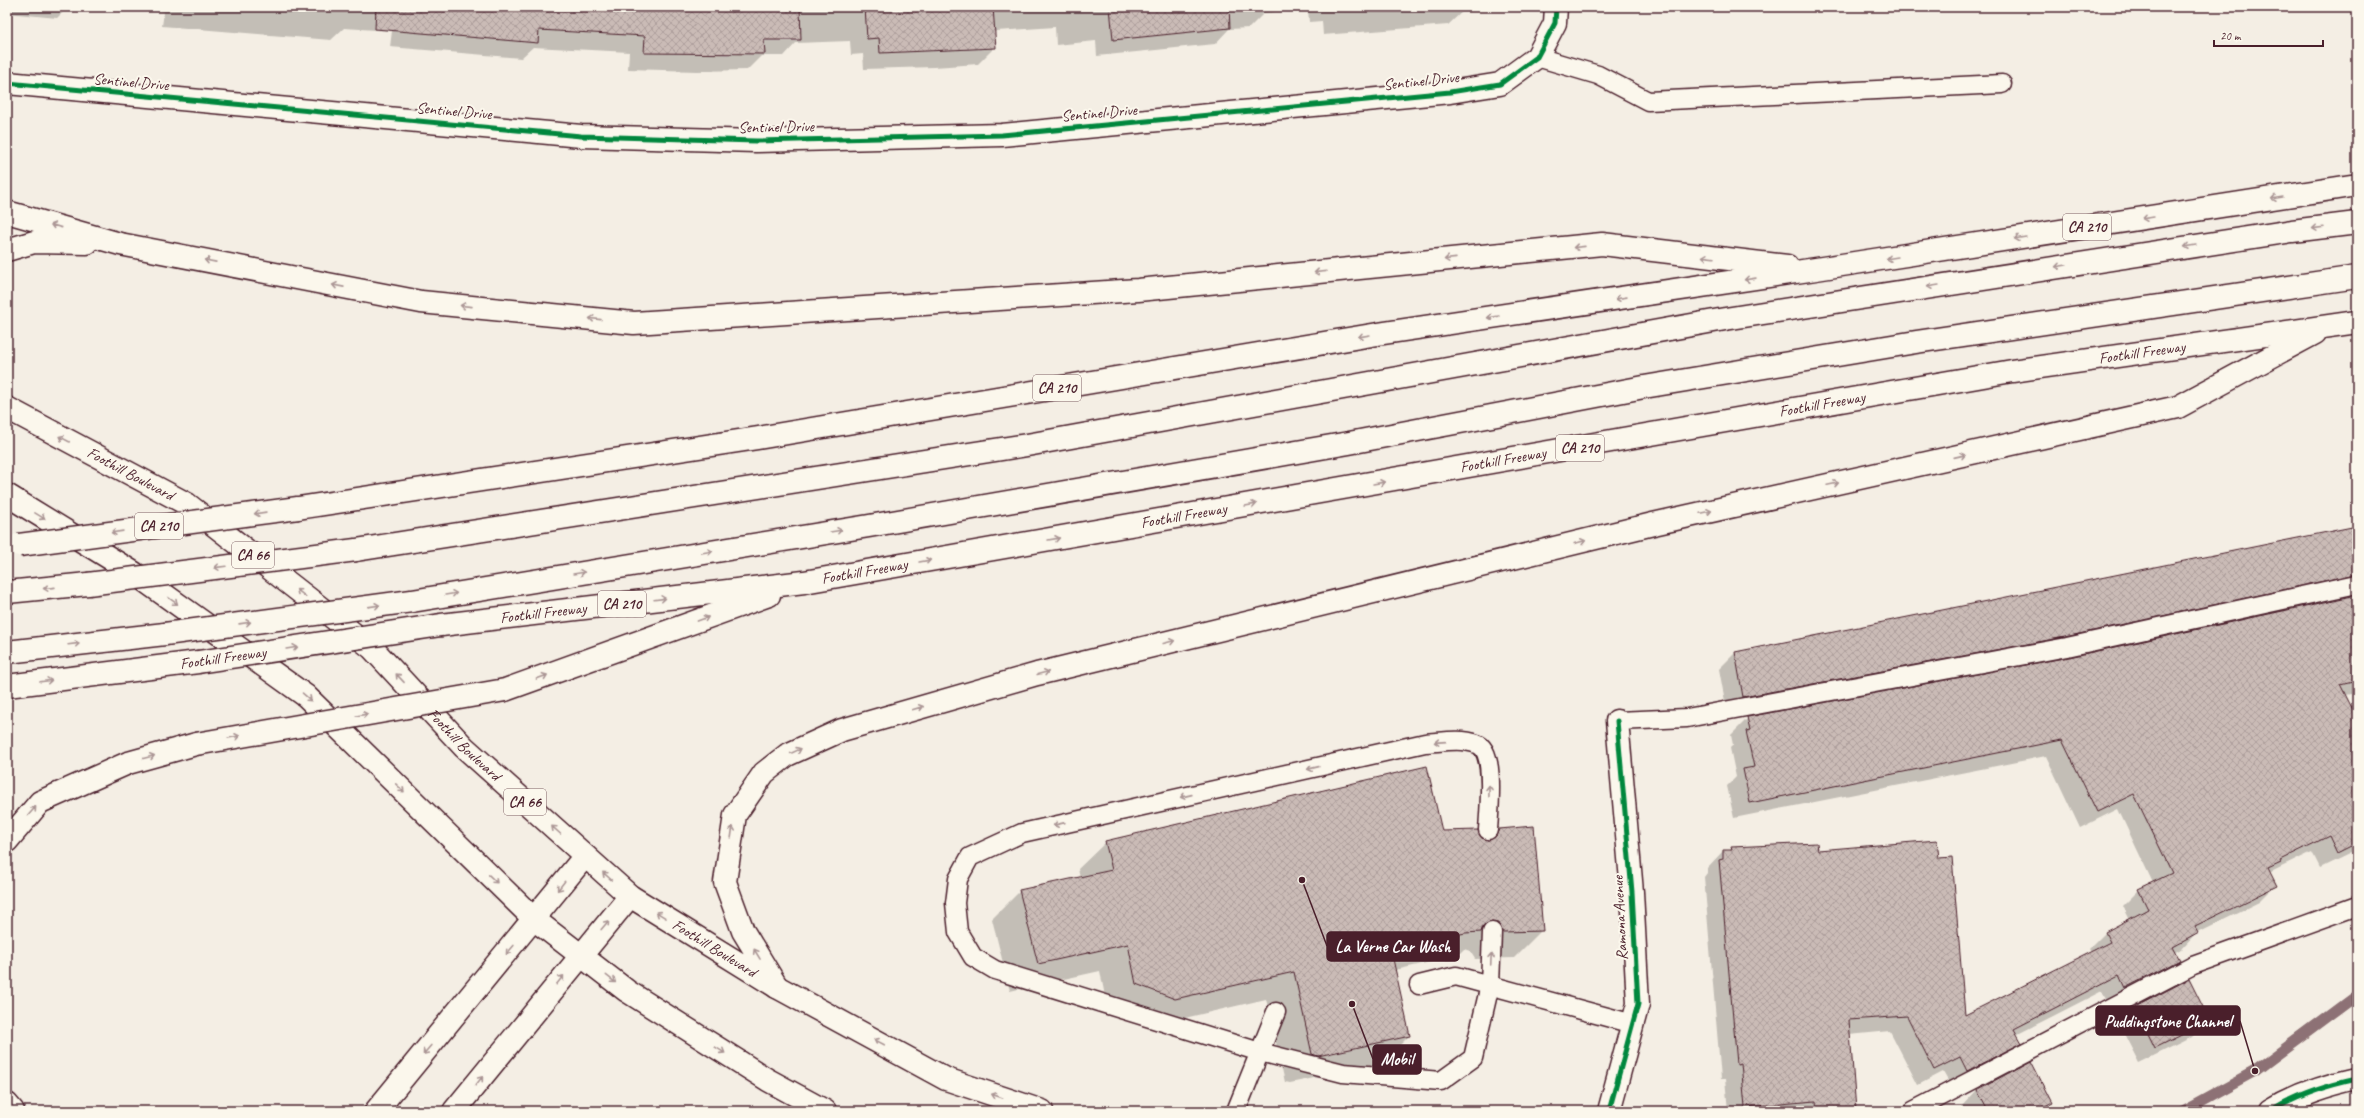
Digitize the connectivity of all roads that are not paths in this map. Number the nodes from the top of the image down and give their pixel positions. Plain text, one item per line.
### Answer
1 (1556, 7) edge
2 (1536, 57) junction
3 (7, 83) edge
4 (2002, 84) dead end
5 (2357, 185) edge
6 (7, 212) edge
7 (2357, 223) edge
8 (120, 244) junction
9 (7, 250) edge
10 (1816, 269) junction
11 (2357, 277) edge
12 (2357, 322) edge
13 (2328, 325) junction
14 (7, 408) edge
15 (7, 495) edge
16 (13, 546) edge
17 (804, 582) junction
18 (2357, 584) edge
19 (7, 592) edge
20 (7, 652) edge
21 (7, 686) edge
22 (1617, 721) joint
23 (1488, 830) dead end
24 (7, 841) edge
25 (585, 856) junction
26 (630, 896) junction
27 (2357, 906) edge
28 (535, 920) junction
29 (1492, 932) dead end
30 (580, 955) junction
31 (1419, 985) dead end
32 (1490, 985) junction
33 (777, 987) junction
34 (1276, 1012) dead end
35 (1633, 1024) junction
36 (1260, 1052) junction
37 (2357, 1079) edge
38 (7, 1104) edge
39 (13, 1111) edge
40 (376, 1111) edge
41 (454, 1111) edge
42 (825, 1111) edge
43 (1042, 1111) edge
44 (1236, 1111) edge
45 (1609, 1111) edge
46 (1913, 1111) edge
47 (2271, 1111) edge

1 - 2 main road
2 - 3 main road, Sentinel Drive
2 - 4 lane
5 -> 10 main road, CA 210
8 -> 6 main road
7 -> 19 main road, bridge
8 - 9 main road
10 -> 8 main road
10 -> 16 main road, CA 210, bridge
20 -> 11 main road, bridge
12 - 13 main road, Foothill Freeway / CA 210
17 -> 13 main road, Foothill Freeway / CA 210
33 -> 13 main road
25 -> 14 main road, Foothill Boulevard / CA 66
15 -> 28 main road
21 -> 17 main road, Foothill Freeway / CA 210, bridge
24 -> 17 main road, bridge
18 - 22 lane
22 - 35 main road, Ramona Avenue
23 -> 36 lane
26 -> 25 main road, Foothill Boulevard / CA 66
25 -> 28 main road
30 -> 26 main road
33 -> 26 main road, Foothill Boulevard
27 - 46 lane
28 - 30 main road
28 -> 40 main road
32 -> 29 lane
41 -> 30 main road
30 -> 42 main road
31 - 32 lane
32 - 35 lane
32 - 36 lane
43 -> 33 main road, Foothill Boulevard
34 - 36 lane
35 - 45 main road, Ramona Avenue
36 - 44 lane
37 - 47 main road
38 - 39 main road

